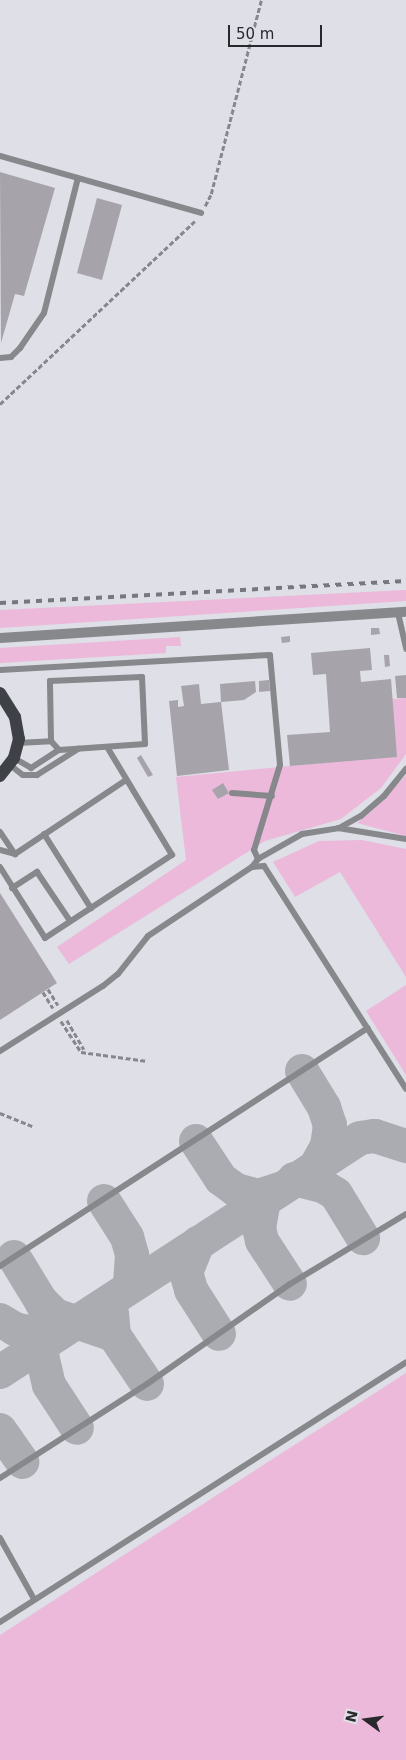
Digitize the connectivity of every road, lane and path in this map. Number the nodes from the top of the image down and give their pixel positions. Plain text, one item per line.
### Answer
1 (261, 0) edge
2 (0, 156) edge
3 (78, 178) junction
4 (201, 213) junction
5 (0, 358) edge
6 (0, 404) edge
7 (402, 613) edge
8 (0, 638) edge
9 (406, 649) edge
10 (0, 670) edge
11 (0, 693) edge
12 (51, 741) junction
13 (18, 743) junction
14 (106, 747) junction
15 (79, 748) junction
16 (59, 750) junction
17 (12, 762) junction
18 (406, 769) edge
19 (0, 776) edge
20 (126, 780) junction
21 (232, 793) dead end
22 (272, 796) junction
23 (338, 828) junction
24 (0, 832) edge
25 (44, 834) junction
26 (406, 839) edge
27 (0, 850) edge
28 (15, 854) junction
29 (258, 859) junction
30 (0, 867) edge
31 (252, 867) junction
32 (12, 888) junction
33 (91, 908) junction
34 (70, 921) junction
35 (368, 1028) junction
36 (84, 1050) dead end
37 (0, 1051) edge
38 (147, 1061) dead end
39 (406, 1089) edge
40 (0, 1113) edge
41 (32, 1126) dead end
42 (406, 1214) edge
43 (0, 1266) edge
44 (406, 1362) edge
45 (0, 1478) edge
46 (0, 1538) edge
47 (34, 1599) junction
48 (0, 1622) edge

1 - 4 path
2 - 3 lane
3 - 4 lane
3 - 5 lane
4 - 6 path
7 - 8 street
7 - 9 lane
10 - 22 lane
11 - 13 main road
12 - 13 lane
12 - 14 lane
12 - 16 lane
13 - 17 main road
14 - 15 lane
14 - 20 lane
15 - 16 lane
15 - 17 lane
16 - 17 lane
17 - 19 main road
18 - 23 lane
20 - 25 lane
20 - 33 lane
21 - 22 lane
22 - 29 lane
23 - 26 lane
23 - 29 lane
24 - 28 lane
25 - 28 lane
25 - 33 lane
27 - 28 lane
29 - 31 lane
30 - 32 lane
31 - 35 lane
31 - 37 lane
32 - 34 lane
32 - 34 lane
33 - 34 lane
35 - 39 lane
35 - 43 lane
36 - 38 path
40 - 41 path
42 - 45 lane
44 - 47 lane
46 - 47 lane
47 - 48 lane

